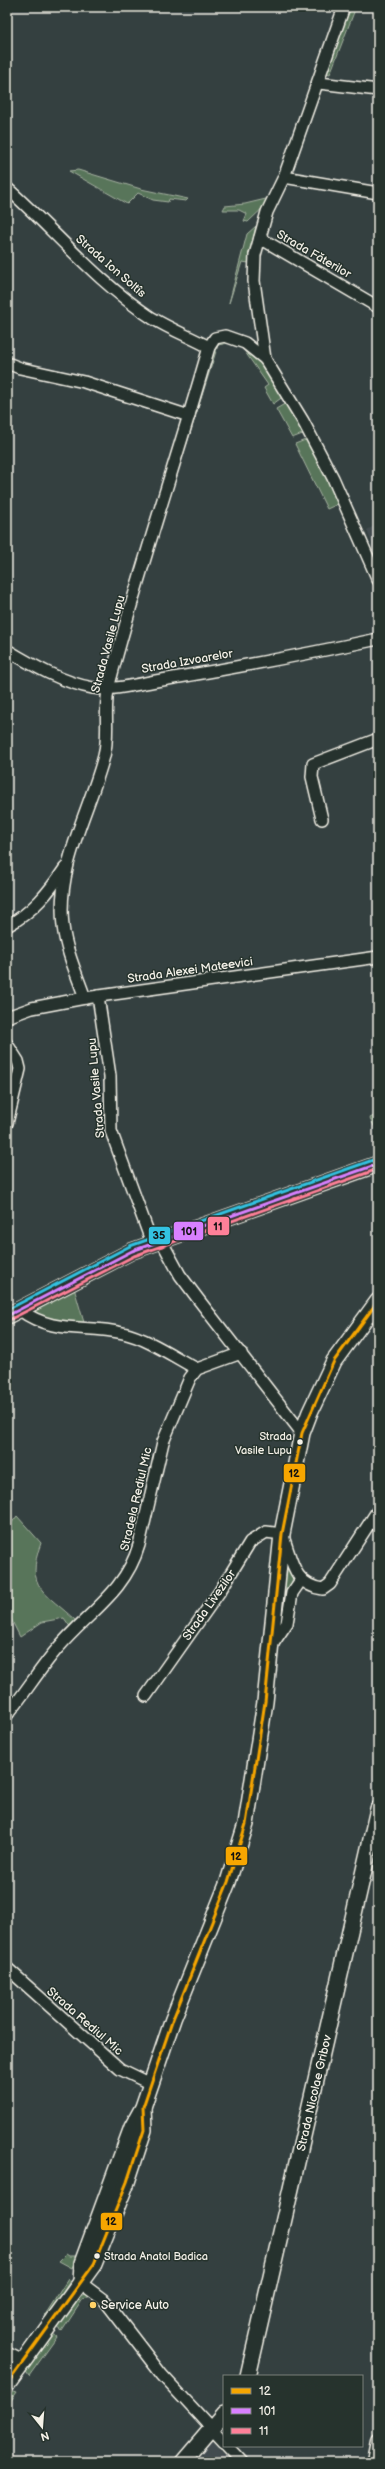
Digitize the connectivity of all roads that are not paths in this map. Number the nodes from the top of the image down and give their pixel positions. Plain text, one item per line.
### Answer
1 (344, 7) edge
2 (319, 83) junction
3 (378, 90) edge
4 (284, 177) junction
5 (7, 188) edge
6 (378, 193) edge
7 (260, 238) junction
8 (376, 304) edge
9 (210, 345) junction
10 (265, 359) junction
11 (7, 362) edge
12 (189, 416) junction
13 (378, 580) edge
14 (378, 639) edge
15 (7, 650) edge
16 (108, 688) junction
17 (378, 739) edge
18 (322, 819) dead end
19 (67, 865) junction
20 (7, 926) edge
21 (378, 957) edge
22 (98, 996) junction
23 (85, 998) junction
24 (7, 1017) edge
25 (7, 1044) edge
26 (7, 1123) edge
27 (378, 1164) edge
28 (156, 1241) junction
29 (378, 1301) edge
30 (14, 1313) edge
31 (240, 1352) junction
32 (197, 1369) junction
33 (302, 1433) junction
34 (378, 1510) edge
35 (282, 1534) junction
36 (301, 1580) junction
37 (272, 1645) junction
38 (146, 1696) dead end
39 (7, 1714) edge
40 (378, 1809) edge
41 (7, 1968) edge
42 (151, 2084) junction
43 (81, 2283) junction
44 (7, 2353) edge
45 (23, 2361) junction
46 (248, 2375) edge
47 (7, 2384) edge
48 (223, 2415) edge
49 (212, 2429) junction
50 (378, 2438) edge
51 (223, 2441) edge
52 (229, 2447) edge
53 (183, 2462) edge
54 (243, 2462) edge
55 (373, 2462) edge

1 - 2 street
2 - 3 street
2 - 4 street
4 - 6 street
4 - 7 street
5 - 9 street, Strada Ion Soltîs
7 - 8 street, Strada Făterilor
7 - 10 street, Strada Făterilor
9 - 10 street, Strada Făterilor
9 - 12 street, Strada Vasile Lupu
10 - 13 street, Strada Făterilor
11 - 12 street
12 - 16 street, Strada Vasile Lupu
14 - 16 street, Strada Izvoarelor
15 - 16 street, Strada Izvoarelor
16 - 19 street, Strada Vasile Lupu
17 - 18 street
19 - 20 street
19 - 23 street, Strada Vasile Lupu
21 - 22 street, Strada Alexei Mateevici
22 - 23 street, Strada Alexei Mateevici
22 - 28 street, Strada Vasile Lupu
23 - 24 street, Strada Alexei Mateevici
25 - 26 street
27 - 28 street
28 - 30 street
28 - 31 street, Strada Vasile Lupu
29 - 33 street
30 - 32 street
31 - 32 street
31 - 33 street, Strada Vasile Lupu
32 - 39 street, Stradela Rediul Mic
33 - 35 street
34 - 36 street
35 - 36 street
35 - 37 street
35 - 38 street, Strada Livezilor
36 - 37 street
37 - 42 street
40 - 46 street, Strada Nicolae Gribov
41 - 42 street, Strada Rediul Mic
42 - 43 street
43 - 45 street
43 - 49 street
44 - 45 street
45 - 47 street
48 - 49 street
49 - 51 street
49 - 53 street
50 - 55 street
52 - 54 street

